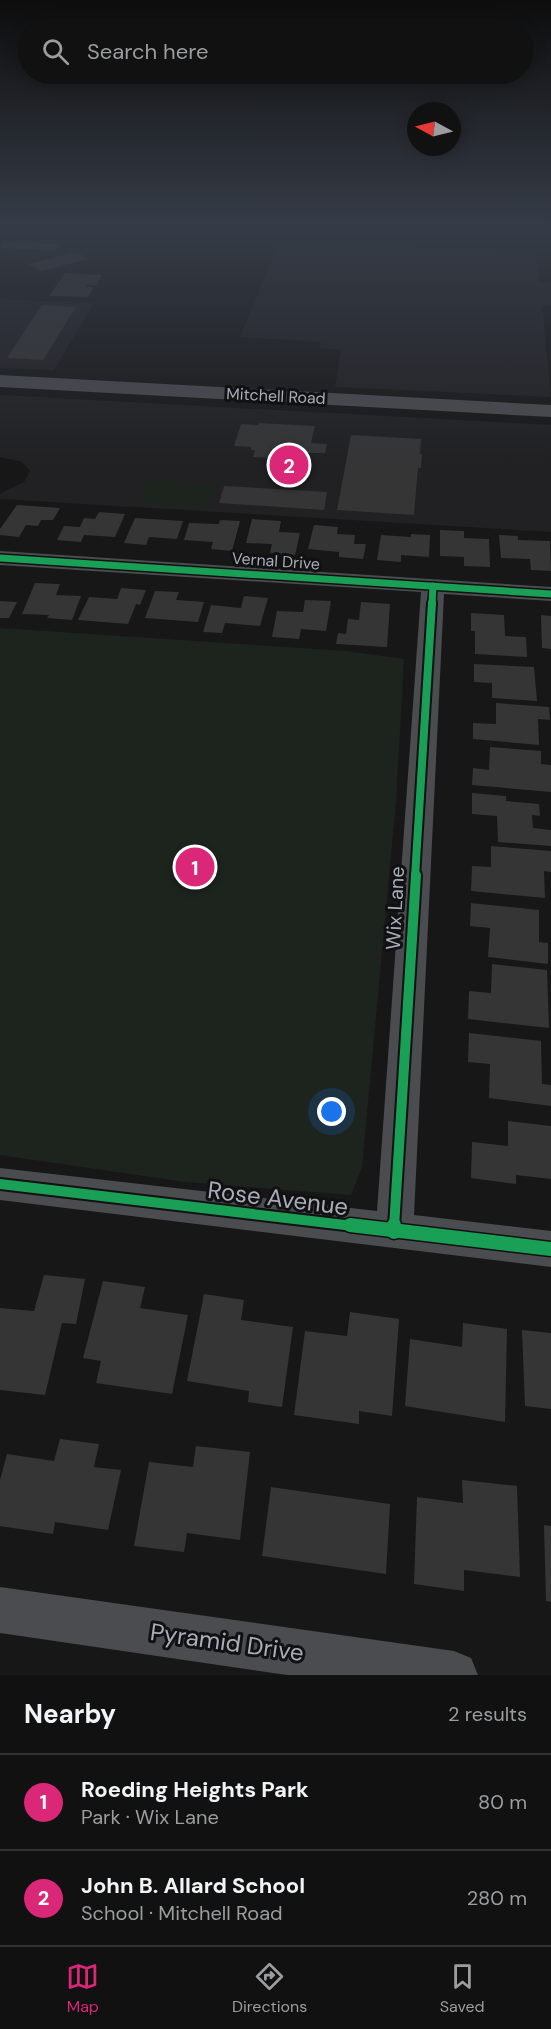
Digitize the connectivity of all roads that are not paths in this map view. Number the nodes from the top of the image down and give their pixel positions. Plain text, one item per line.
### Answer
1 (0, 381) edge
2 (551, 411) edge
3 (0, 558) edge
4 (433, 586) junction
5 (551, 594) edge
6 (0, 1184) edge
7 (394, 1232) junction
8 (551, 1249) edge
9 (0, 1610) edge
10 (333, 1666) edge
11 (454, 1675) edge

1 - 2 street, Mitchell Road
3 - 4 street, Vernal Drive
4 - 5 street, Vernal Drive
4 - 7 street, Wix Lane
6 - 7 street, Rose Avenue
7 - 8 street, Rose Avenue
9 - 10 street, Pyramid Drive
10 - 11 street, Pyramid Drive

